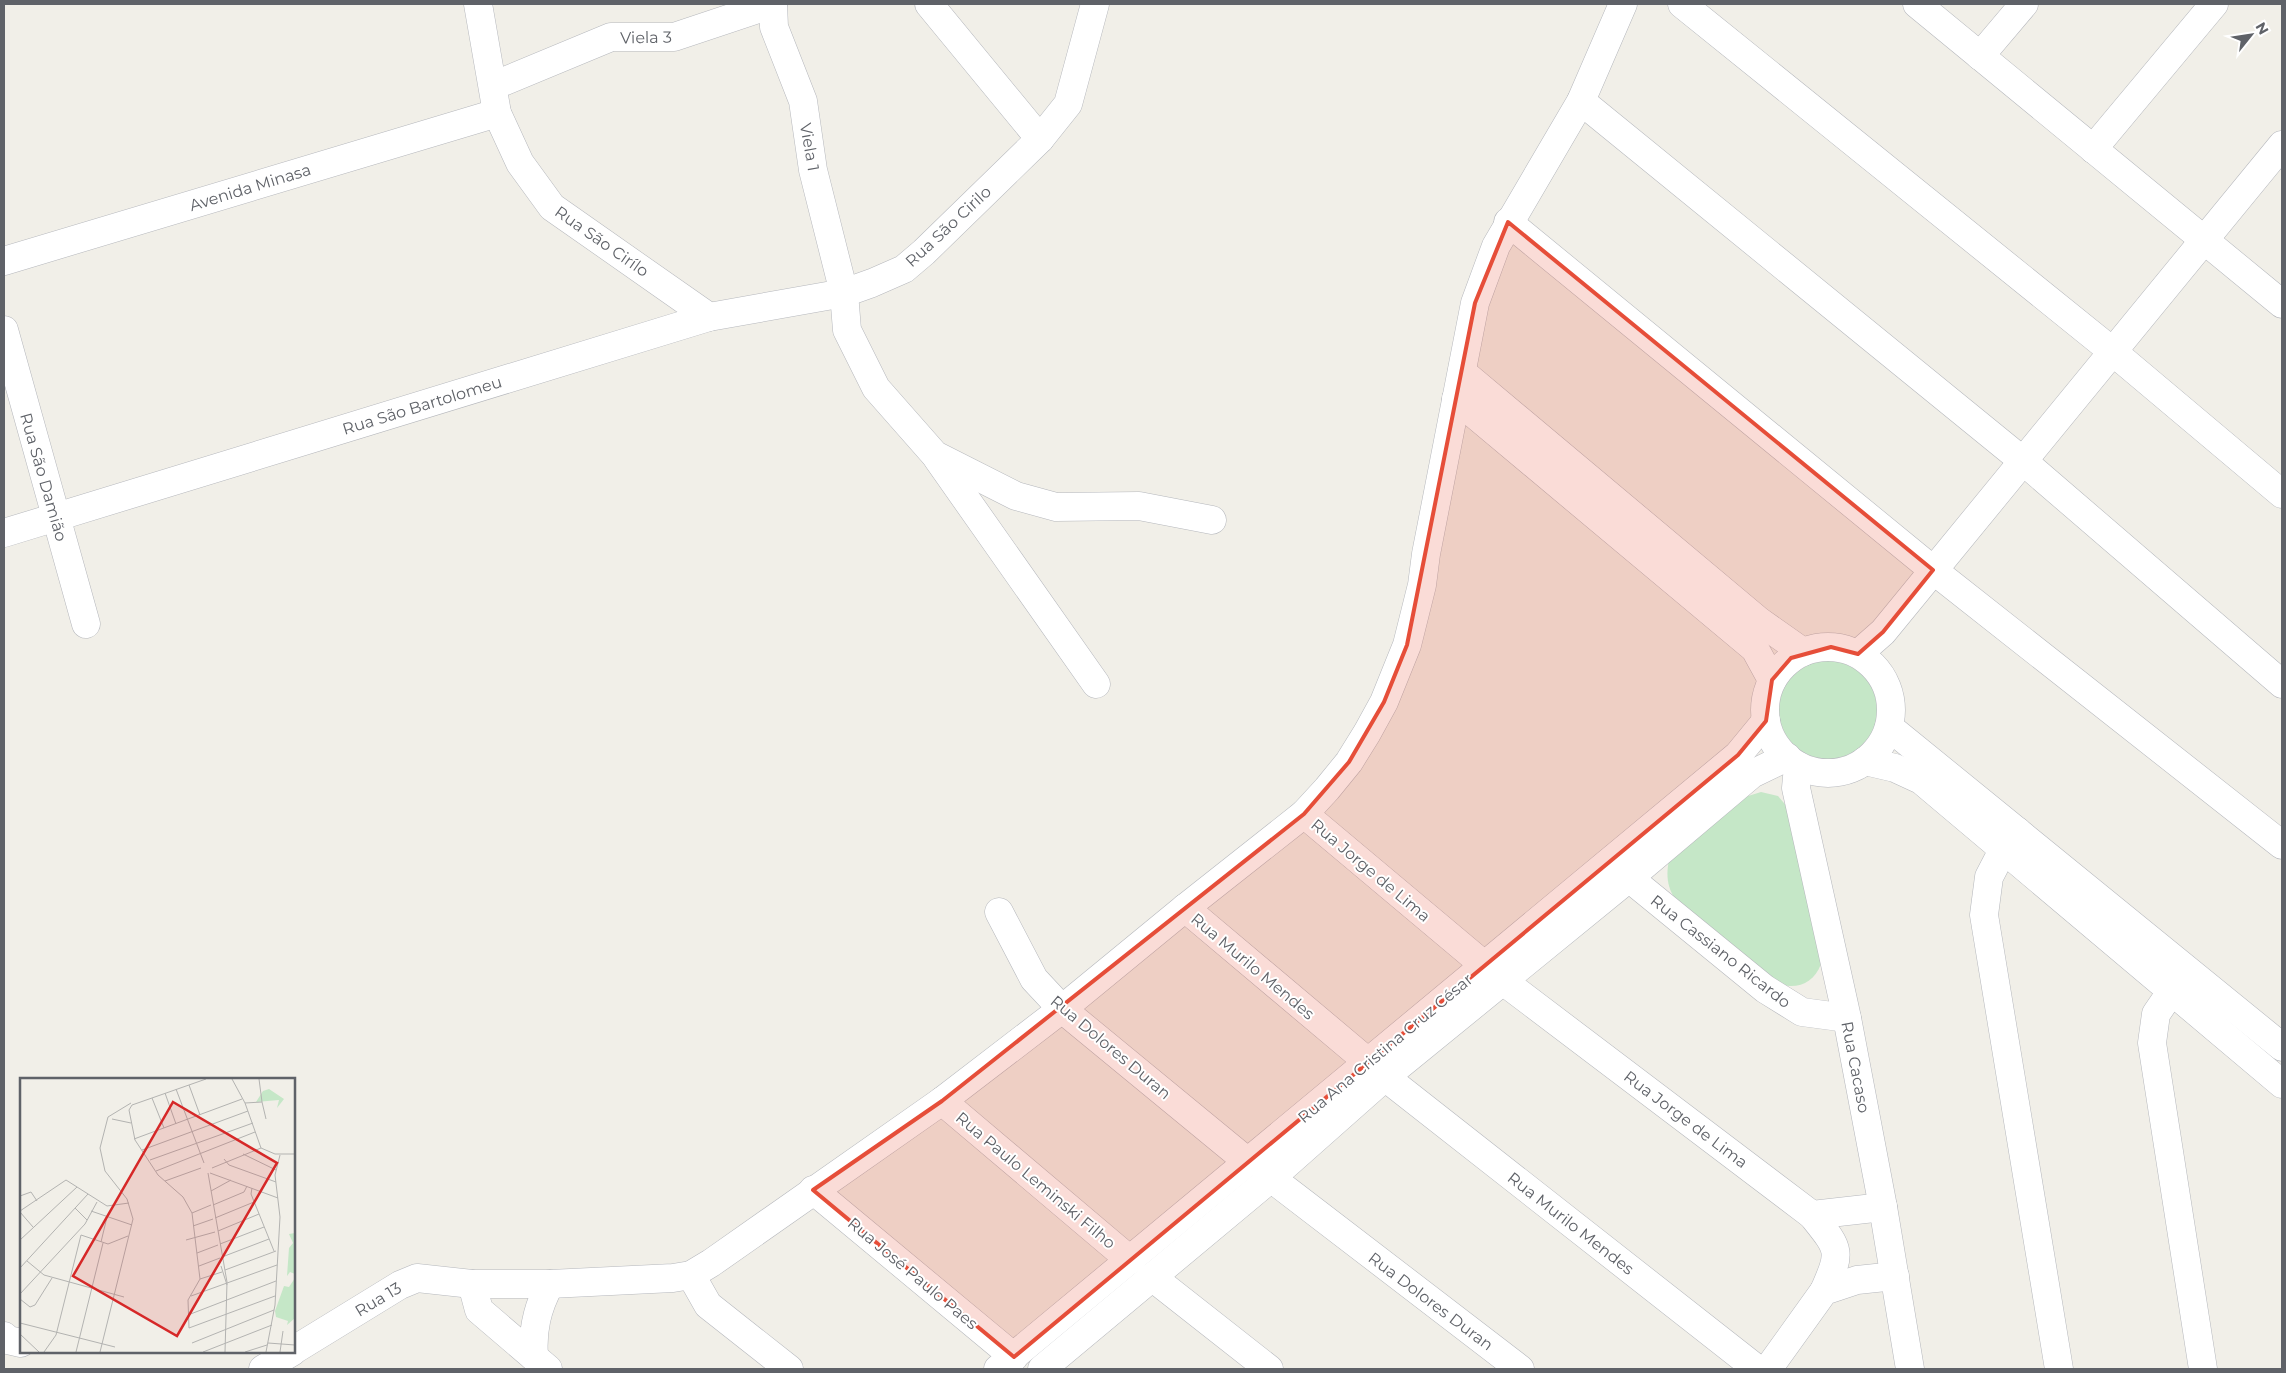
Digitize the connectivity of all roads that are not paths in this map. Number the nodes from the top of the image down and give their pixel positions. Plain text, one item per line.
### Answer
1 (478, 4) edge
2 (773, 4) edge
3 (929, 4) edge
4 (1095, 4) edge
5 (1623, 4) edge
6 (1682, 4) edge
7 (1917, 4) edge
8 (2024, 4) edge
9 (2214, 4) edge
10 (1980, 56) junction
11 (493, 86) junction
12 (1582, 101) junction
13 (497, 113) junction
14 (1040, 139) junction
15 (2282, 145) edge
16 (2093, 149) junction
17 (1508, 222) junction
18 (2203, 239) junction
19 (4, 261) edge
20 (844, 293) junction
21 (2282, 304) edge
22 (709, 317) junction
23 (4, 330) edge
24 (2112, 351) junction
25 (1462, 372) junction
26 (1456, 399) junction
27 (935, 455) junction
28 (2022, 461) junction
29 (2282, 494) edge
30 (55, 518) junction
31 (1212, 520) dead end
32 (4, 533) edge
33 (1934, 570) junction
34 (86, 624) dead end
35 (1803, 652) junction
36 (1858, 654) junction
37 (1772, 680) junction
38 (1096, 684) dead end
39 (2282, 684) edge
40 (1766, 721) junction
41 (1889, 727) junction
42 (1865, 761) junction
43 (1792, 762) junction
44 (1304, 814) junction
45 (2010, 840) junction
46 (2282, 844) edge
47 (1629, 878) junction
48 (1185, 908) junction
49 (999, 912) dead end
50 (1493, 973) junction
51 (2179, 980) junction
52 (1062, 1009) junction
53 (1847, 1018) junction
54 (2282, 1047) edge
55 (1376, 1070) junction
56 (2282, 1084) edge
57 (942, 1101) junction
58 (1248, 1162) junction
59 (1271, 1178) junction
60 (812, 1190) junction
61 (1882, 1207) junction
62 (1812, 1215) junction
63 (1130, 1260) junction
64 (691, 1275) junction
65 (1894, 1276) junction
66 (1152, 1277) junction
67 (472, 1284) junction
68 (550, 1284) junction
69 (1824, 1291) junction
70 (4, 1336) edge
71 (20, 1344) edge
72 (295, 1350) edge
73 (290, 1353) edge
74 (541, 1363) edge
75 (1006, 1363) edge
76 (268, 1368) edge
77 (789, 1369) edge
78 (1042, 1369) edge
79 (1268, 1369) edge
80 (1520, 1369) edge
81 (1757, 1369) edge
82 (1768, 1369) edge
83 (1910, 1369) edge
84 (2059, 1369) edge
85 (2203, 1369) edge

1 - 11 street, Rua São Cirílo
2 - 11 street, Viela 3
2 - 20 street, Viela 1
3 - 14 street
4 - 14 street, Rua São Cirilo
5 - 12 street
6 - 24 street
7 - 10 street
8 - 10 street
9 - 16 street
10 - 16 street
11 - 13 street, Rua São Cirílo
12 - 17 street
12 - 28 street
13 - 19 street, Avenida Minasa
13 - 22 street, Rua São Cirílo
14 - 20 street, Rua São Cirilo
15 - 18 street
16 - 18 street
17 - 25 street
17 - 33 street
18 - 21 street
18 - 24 street
20 - 22 street, Rua São Bartolomeu
20 - 27 street, Viela 1
22 - 30 street, Rua São Bartolomeu
23 - 30 street, Rua São Damião
24 - 28 street
24 - 29 street
25 - 26 street
25 - 35 street
26 - 37 street
26 - 44 street
27 - 31 street
27 - 38 street, Viela 1
28 - 33 street
28 - 39 street
30 - 32 street, Rua São Bartolomeu
30 - 34 street, Rua São Damião
33 - 36 street
33 - 46 street
35 - 36 street
35 - 37 street
36 - 41 street
37 - 40 street
40 - 43 street
40 - 50 street, Rua Ana Cristina Cruz César
41 - 42 street
41 - 45 street
42 - 43 street
42 - 45 street
43 - 47 street, Rua Ana Cristina Cruz César
43 - 53 street, Rua Cacaso
44 - 48 street
44 - 50 street, Rua Jorge de Lima
45 - 51 street
45 - 84 street
47 - 50 street, Rua Ana Cristina Cruz César
47 - 53 street, Rua Cassiano Ricardo
48 - 52 street
48 - 55 street, Rua Murilo Mendes
49 - 52 street, Rua Dolores Duran
50 - 55 street, Rua Ana Cristina Cruz César
50 - 62 street, Rua Jorge de Lima
51 - 54 street
51 - 56 street
51 - 85 street
52 - 57 street
52 - 58 street, Rua Dolores Duran
53 - 61 street, Rua Cacaso
55 - 58 street, Rua Ana Cristina Cruz César
55 - 59 street, Rua Ana Cristina Cruz César
55 - 81 street, Rua Murilo Mendes
57 - 60 street
57 - 63 street, Rua Paulo Leminski Filho
58 - 63 street, Rua Ana Cristina Cruz César
59 - 66 street, Rua Ana Cristina Cruz César
59 - 80 street, Rua Dolores Duran
60 - 64 street
60 - 75 street, Rua José Paulo Paes
61 - 62 street
61 - 65 street, Rua Cacaso
62 - 69 street, Rua Jorge de Lima
63 - 75 street, Rua Ana Cristina Cruz César
64 - 68 street, Rua 13
64 - 77 street
65 - 69 street
65 - 83 street, Rua Cacaso
66 - 78 street, Rua Ana Cristina Cruz César
66 - 79 street
67 - 68 street, Rua 13
67 - 72 street, Rua 13
67 - 74 street
68 - 74 street
69 - 82 street, Rua Jorge de Lima
70 - 71 street
73 - 76 street, Rua 13

